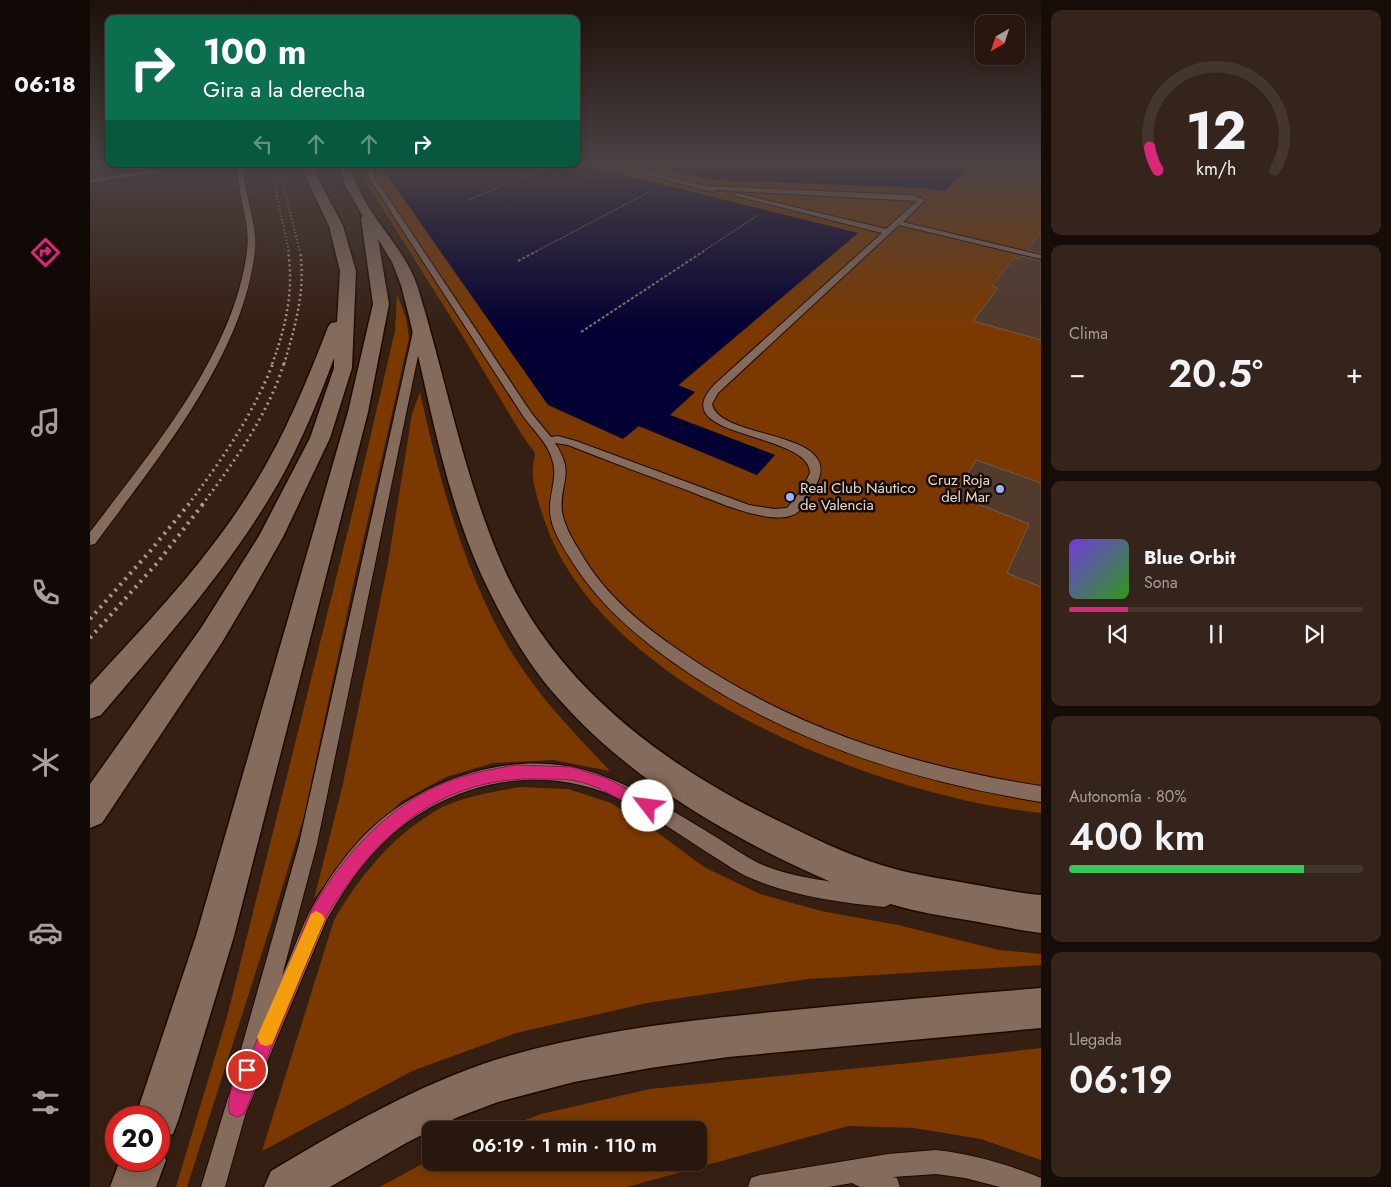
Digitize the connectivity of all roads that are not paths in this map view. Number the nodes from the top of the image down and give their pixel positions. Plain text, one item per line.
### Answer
1 (249, 218) edge
2 (332, 218) edge
3 (368, 218) edge
4 (371, 218) edge
5 (398, 218) edge
6 (831, 218) edge
7 (904, 218) edge
8 (899, 223) junction
9 (888, 232) junction
10 (1041, 257) edge
11 (346, 303) junction
12 (420, 326) junction
13 (548, 441) junction
14 (90, 541) edge
15 (90, 706) edge
16 (1041, 794) edge
17 (90, 812) edge
18 (1034, 914) edge
19 (1041, 1008) edge
20 (161, 1106) edge
21 (237, 1107) junction
22 (139, 1171) edge
23 (852, 1171) junction
24 (133, 1187) edge
25 (213, 1187) edge
26 (287, 1187) edge
27 (760, 1187) edge
28 (888, 1187) edge
29 (1034, 1187) edge

1 - 14 lane
2 - 11 street
3 - 20 street
4 - 12 street
5 - 13 lane
6 - 9 lane
7 - 8 lane
8 - 9 lane
8 - 10 lane
9 - 13 lane
11 - 15 street
11 - 17 street
12 - 18 street
12 - 21 lane
13 - 16 lane
18 - 21 lane
19 - 26 street
21 - 25 lane
22 - 24 street
23 - 27 lane
23 - 28 lane
23 - 29 lane

